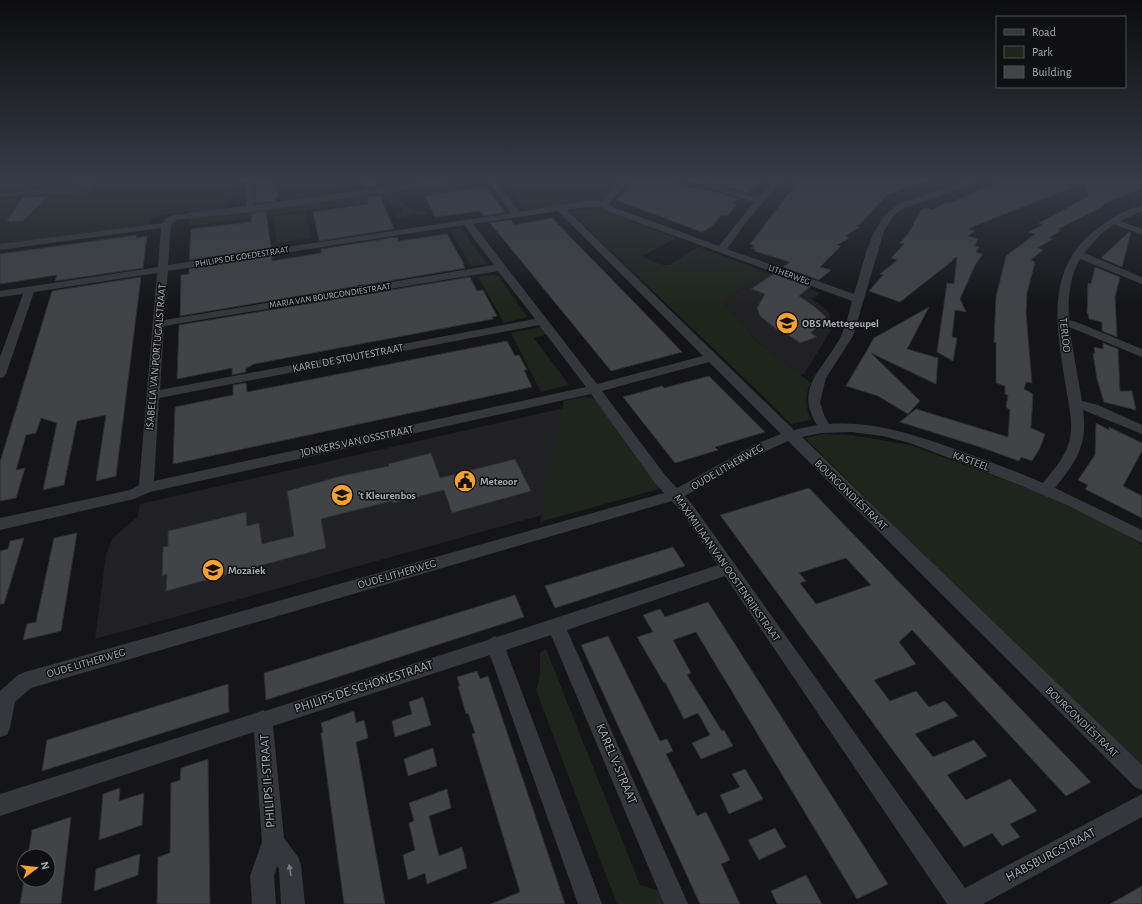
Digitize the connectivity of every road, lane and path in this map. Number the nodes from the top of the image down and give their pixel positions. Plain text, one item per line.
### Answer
1 (167, 222) edge
2 (472, 222) edge
3 (575, 222) edge
4 (646, 222) edge
5 (743, 222) edge
6 (885, 222) edge
7 (1111, 222) edge
8 (1116, 222) edge
9 (467, 223) junction
10 (166, 225) junction
11 (1142, 232) edge
12 (0, 247) edge
13 (721, 250) junction
14 (1077, 254) junction
15 (502, 267) junction
16 (163, 269) junction
17 (1142, 281) edge
18 (30, 289) junction
19 (0, 294) edge
20 (858, 300) junction
21 (542, 321) junction
22 (1062, 322) junction
23 (158, 324) junction
24 (4, 351) edge
25 (1142, 353) edge
26 (713, 357) junction
27 (0, 374) edge
28 (594, 389) junction
29 (153, 395) junction
30 (1076, 404) junction
31 (825, 428) junction
32 (1142, 430) edge
33 (790, 435) junction
34 (146, 488) junction
35 (1046, 488) junction
36 (675, 495) junction
37 (0, 524) edge
38 (1142, 537) edge
39 (728, 568) junction
40 (556, 625) junction
41 (495, 644) junction
42 (3, 699) edge
43 (263, 720) junction
44 (0, 728) edge
45 (1142, 780) edge
46 (0, 805) edge
47 (1142, 805) edge
48 (273, 842) junction
49 (264, 904) edge
50 (293, 904) edge
51 (590, 904) edge
52 (676, 904) edge
53 (960, 904) edge

1 - 10 street
2 - 9 street, PHILIPS DE GOEDESTRAAT
3 - 26 street, BOURGONDIËSTRAAT
4 - 13 street, LITHERWEG
5 - 13 street
6 - 20 street
7 - 14 street, TERLOO
8 - 11 street
9 - 15 street, MAXIMILIAAN VAN OOSTENRIJKSTRAAT
9 - 16 street, PHILIPS DE GOEDESTRAAT
10 - 12 street
10 - 16 street, ISABELLA VAN PORTUGALSTRAAT
13 - 20 street, LITHERWEG
14 - 17 street
14 - 22 street, TERLOO
15 - 21 street, MAXIMILIAAN VAN OOSTENRIJKSTRAAT
15 - 23 street, MARIA VAN BOURGONDIËSTRAAT
16 - 18 street, PHILIPS DE GOEDESTRAAT
16 - 23 street, ISABELLA VAN PORTUGALSTRAAT
18 - 19 street, PHILIPS DE GOEDESTRAAT
18 - 24 street
20 - 31 street
21 - 28 street, MAXIMILIAAN VAN OOSTENRIJKSTRAAT
21 - 29 street, KAREL DE STOUTESTRAAT
22 - 25 street
22 - 30 street, TERLOO
23 - 29 street, ISABELLA VAN PORTUGALSTRAAT
24 - 27 street
26 - 28 street, JONKERS VAN OSSSTRAAT
26 - 33 street, BOURGONDIËSTRAAT
28 - 34 street, JONKERS VAN OSSSTRAAT
28 - 36 street, MAXIMILIAAN VAN OOSTENRIJKSTRAAT
29 - 34 street, ISABELLA VAN PORTUGALSTRAAT
30 - 32 street
30 - 35 street, TERLOO
31 - 33 street, KASTEEL
31 - 35 street, KASTEEL
33 - 36 street, OUDE LITHERWEG
33 - 45 street, BOURGONDIËSTRAAT
34 - 37 street, JONKERS VAN OSSSTRAAT
35 - 38 street, KASTEEL
36 - 39 street, MAXIMILIAAN VAN OOSTENRIJKSTRAAT
36 - 42 street, OUDE LITHERWEG
39 - 40 street, PHILIPS DE SCHONESTRAAT
39 - 53 street, MAXIMILIAAN VAN OOSTENRIJKSTRAAT
40 - 41 street, PHILIPS DE SCHONESTRAAT
40 - 52 street, KAREL V-STRAAT
41 - 43 street, PHILIPS DE SCHONESTRAAT
41 - 51 street
42 - 44 street
43 - 46 street, PHILIPS DE SCHONESTRAAT
43 - 48 street, PHILIPS II-STRAAT
47 - 53 street, HABSBURGSTRAAT
48 - 49 street, PHILIPS II-STRAAT
50 -> 48 street, PHILIPS II-STRAAT

